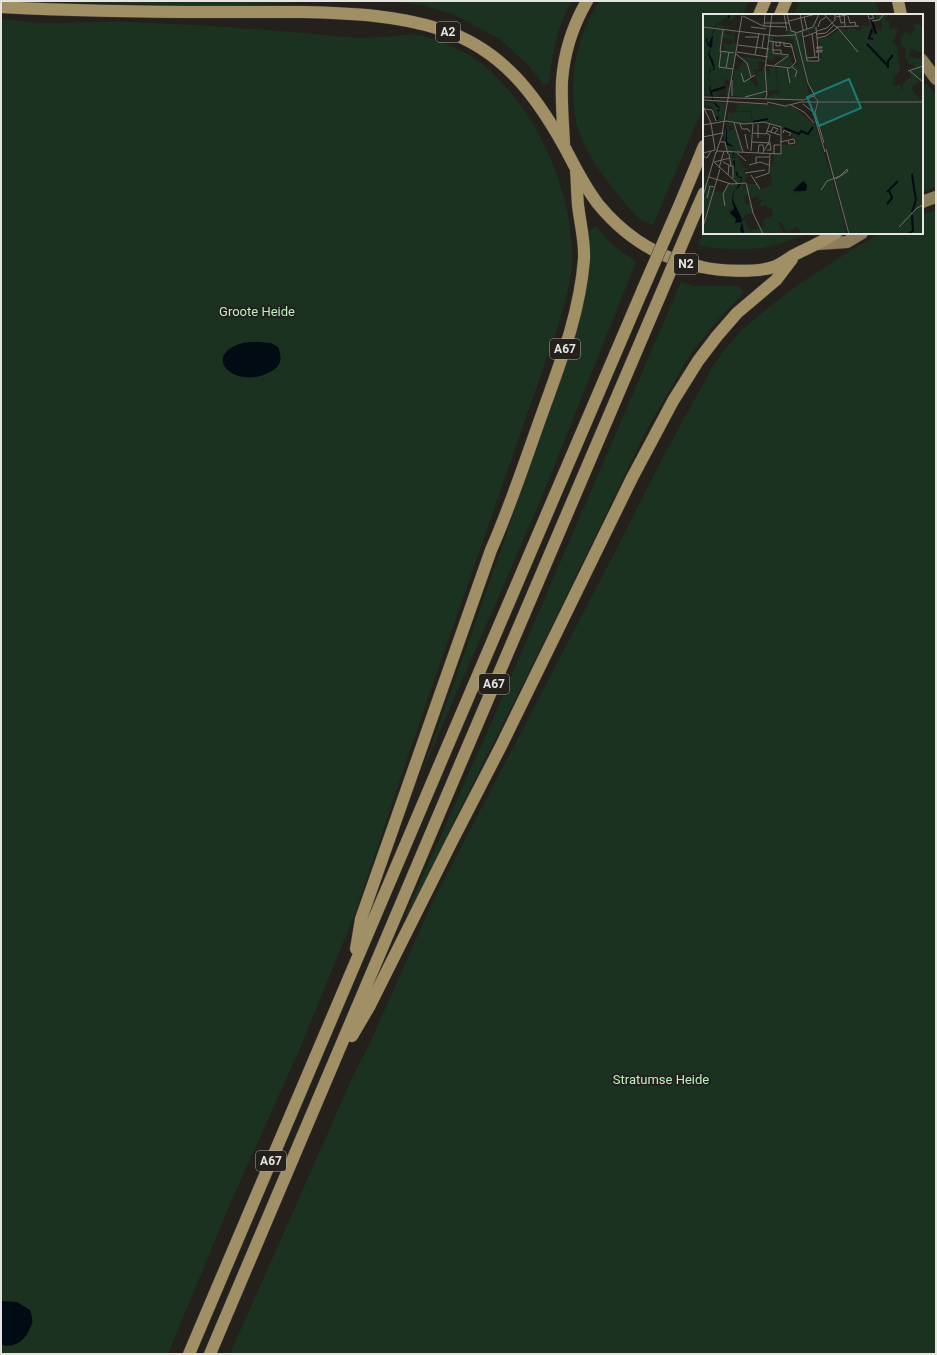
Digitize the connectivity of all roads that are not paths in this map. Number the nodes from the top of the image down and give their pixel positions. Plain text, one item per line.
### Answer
1 (587, 1) edge
2 (765, 1) edge
3 (786, 1) edge
4 (891, 1) edge
5 (1, 7) edge
6 (899, 9) edge
7 (759, 14) edge
8 (780, 14) edge
9 (923, 61) edge
10 (936, 79) edge
11 (564, 146) junction
12 (703, 148) edge
13 (576, 168) junction
14 (703, 195) edge
15 (936, 197) edge
16 (923, 202) edge
17 (834, 234) edge
18 (860, 234) edge
19 (818, 244) junction
20 (796, 254) junction
21 (352, 970) junction
22 (330, 1073) junction
23 (189, 1354) edge
24 (210, 1354) edge

1 - 11 highway, N2
2 - 7 highway
3 - 8 highway
4 - 6 highway
5 - 11 highway, A2
9 - 10 main road
11 - 13 highway, N2
12 - 21 highway, A67, bridge
13 - 20 highway, N2
13 - 21 highway, A67
14 - 22 highway, A67, bridge
15 - 16 main road
17 - 19 highway, N2
18 - 19 main road
19 - 20 highway, N2
20 - 22 highway, A67
21 - 23 highway, A67
22 - 24 highway, A67

